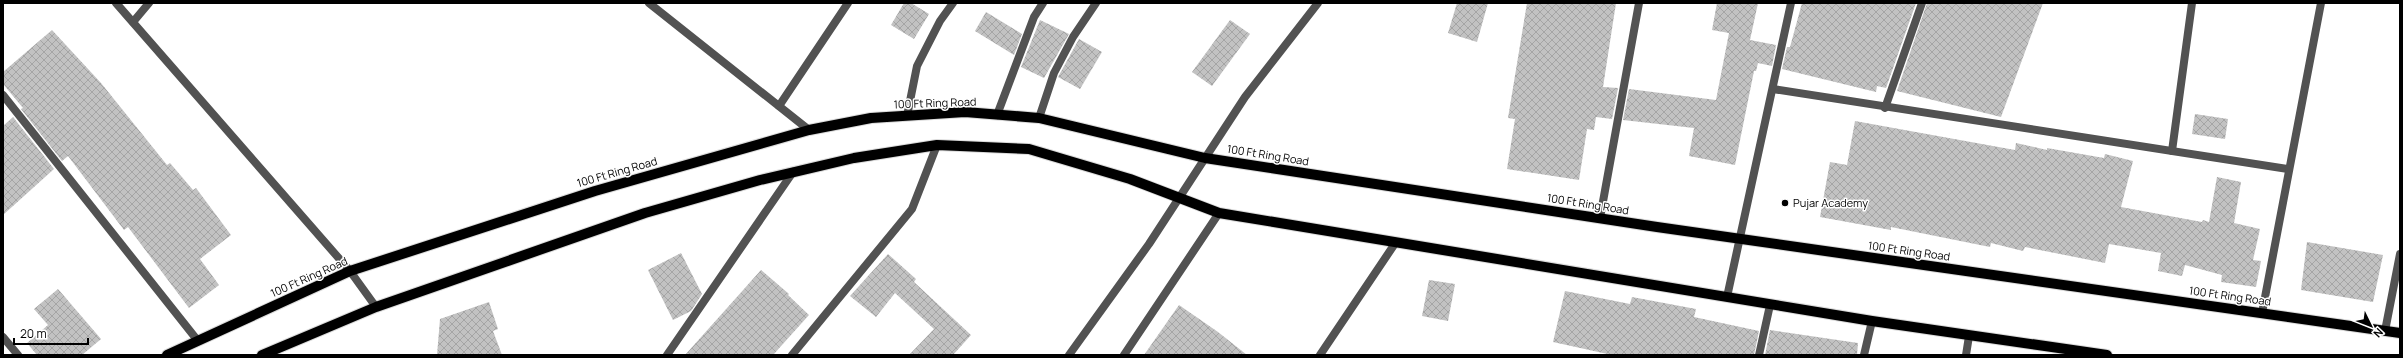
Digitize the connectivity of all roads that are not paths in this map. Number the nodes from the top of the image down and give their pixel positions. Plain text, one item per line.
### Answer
1 (116, 3) edge
2 (149, 3) edge
3 (649, 3) edge
4 (848, 3) edge
5 (953, 3) edge
6 (1043, 3) edge
7 (1096, 3) edge
8 (1318, 3) edge
9 (1639, 3) edge
10 (1791, 3) edge
11 (1922, 3) edge
12 (2192, 3) edge
13 (2321, 3) edge
14 (658, 6) edge
15 (133, 22) junction
16 (1773, 89) junction
17 (3, 95) edge
18 (779, 106) junction
19 (1885, 108) junction
20 (997, 115) junction
21 (907, 116) junction
22 (1039, 118) junction
23 (809, 130) junction
24 (937, 145) junction
25 (2172, 151) junction
26 (1205, 158) junction
27 (2288, 169) junction
28 (793, 172) junction
29 (1179, 198) junction
30 (1219, 213) junction
31 (1600, 218) junction
32 (1740, 238) junction
33 (1396, 242) junction
34 (2400, 254) edge
35 (350, 271) junction
36 (1727, 297) junction
37 (1770, 305) junction
38 (376, 307) junction
39 (2262, 313) junction
40 (1872, 322) junction
41 (2385, 331) junction
42 (2400, 333) edge
43 (1969, 336) junction
44 (3, 337) edge
45 (198, 341) junction
46 (18, 355) edge
47 (167, 355) edge
48 (262, 355) edge
49 (667, 355) edge
50 (792, 355) edge
51 (1070, 355) edge
52 (1124, 355) edge
53 (1320, 355) edge
54 (1759, 355) edge
55 (1864, 355) edge
56 (1966, 355) edge
57 (2108, 355) edge

1 - 15 street
2 - 15 street
3 - 14 street
4 - 18 street
5 - 21 street
6 - 20 street
7 - 22 street
8 - 26 street
9 - 31 street
10 - 16 street
11 - 19 street
12 - 25 street
13 - 27 street
14 - 18 street
15 - 35 street
16 - 19 street
16 - 32 street
17 - 45 street
18 - 23 street
19 - 25 street
20 - 21 main road, 100 Ft Ring Road
20 - 22 main road, 100 Ft Ring Road
21 - 23 main road, 100 Ft Ring Road
22 - 26 main road, 100 Ft Ring Road
23 - 35 main road, 100 Ft Ring Road
24 - 28 main road
24 - 29 main road
24 - 50 street
25 - 27 street
26 - 29 street
26 - 31 main road, 100 Ft Ring Road
27 - 39 street
28 - 38 main road
28 - 49 street
29 - 30 main road
29 - 51 street
30 - 33 main road
30 - 52 street
31 - 32 main road, 100 Ft Ring Road
32 - 36 street
32 - 39 main road, 100 Ft Ring Road
33 - 36 main road
33 - 53 street
34 - 41 street
35 - 38 street
35 - 45 main road, 100 Ft Ring Road
36 - 37 main road
37 - 40 main road
37 - 54 street
38 - 48 main road
39 - 41 main road, 100 Ft Ring Road
40 - 43 main road
40 - 55 street
41 - 42 main road, 100 Ft Ring Road
43 - 56 street
43 - 57 main road
44 - 46 street
45 - 47 main road, 100 Ft Ring Road

